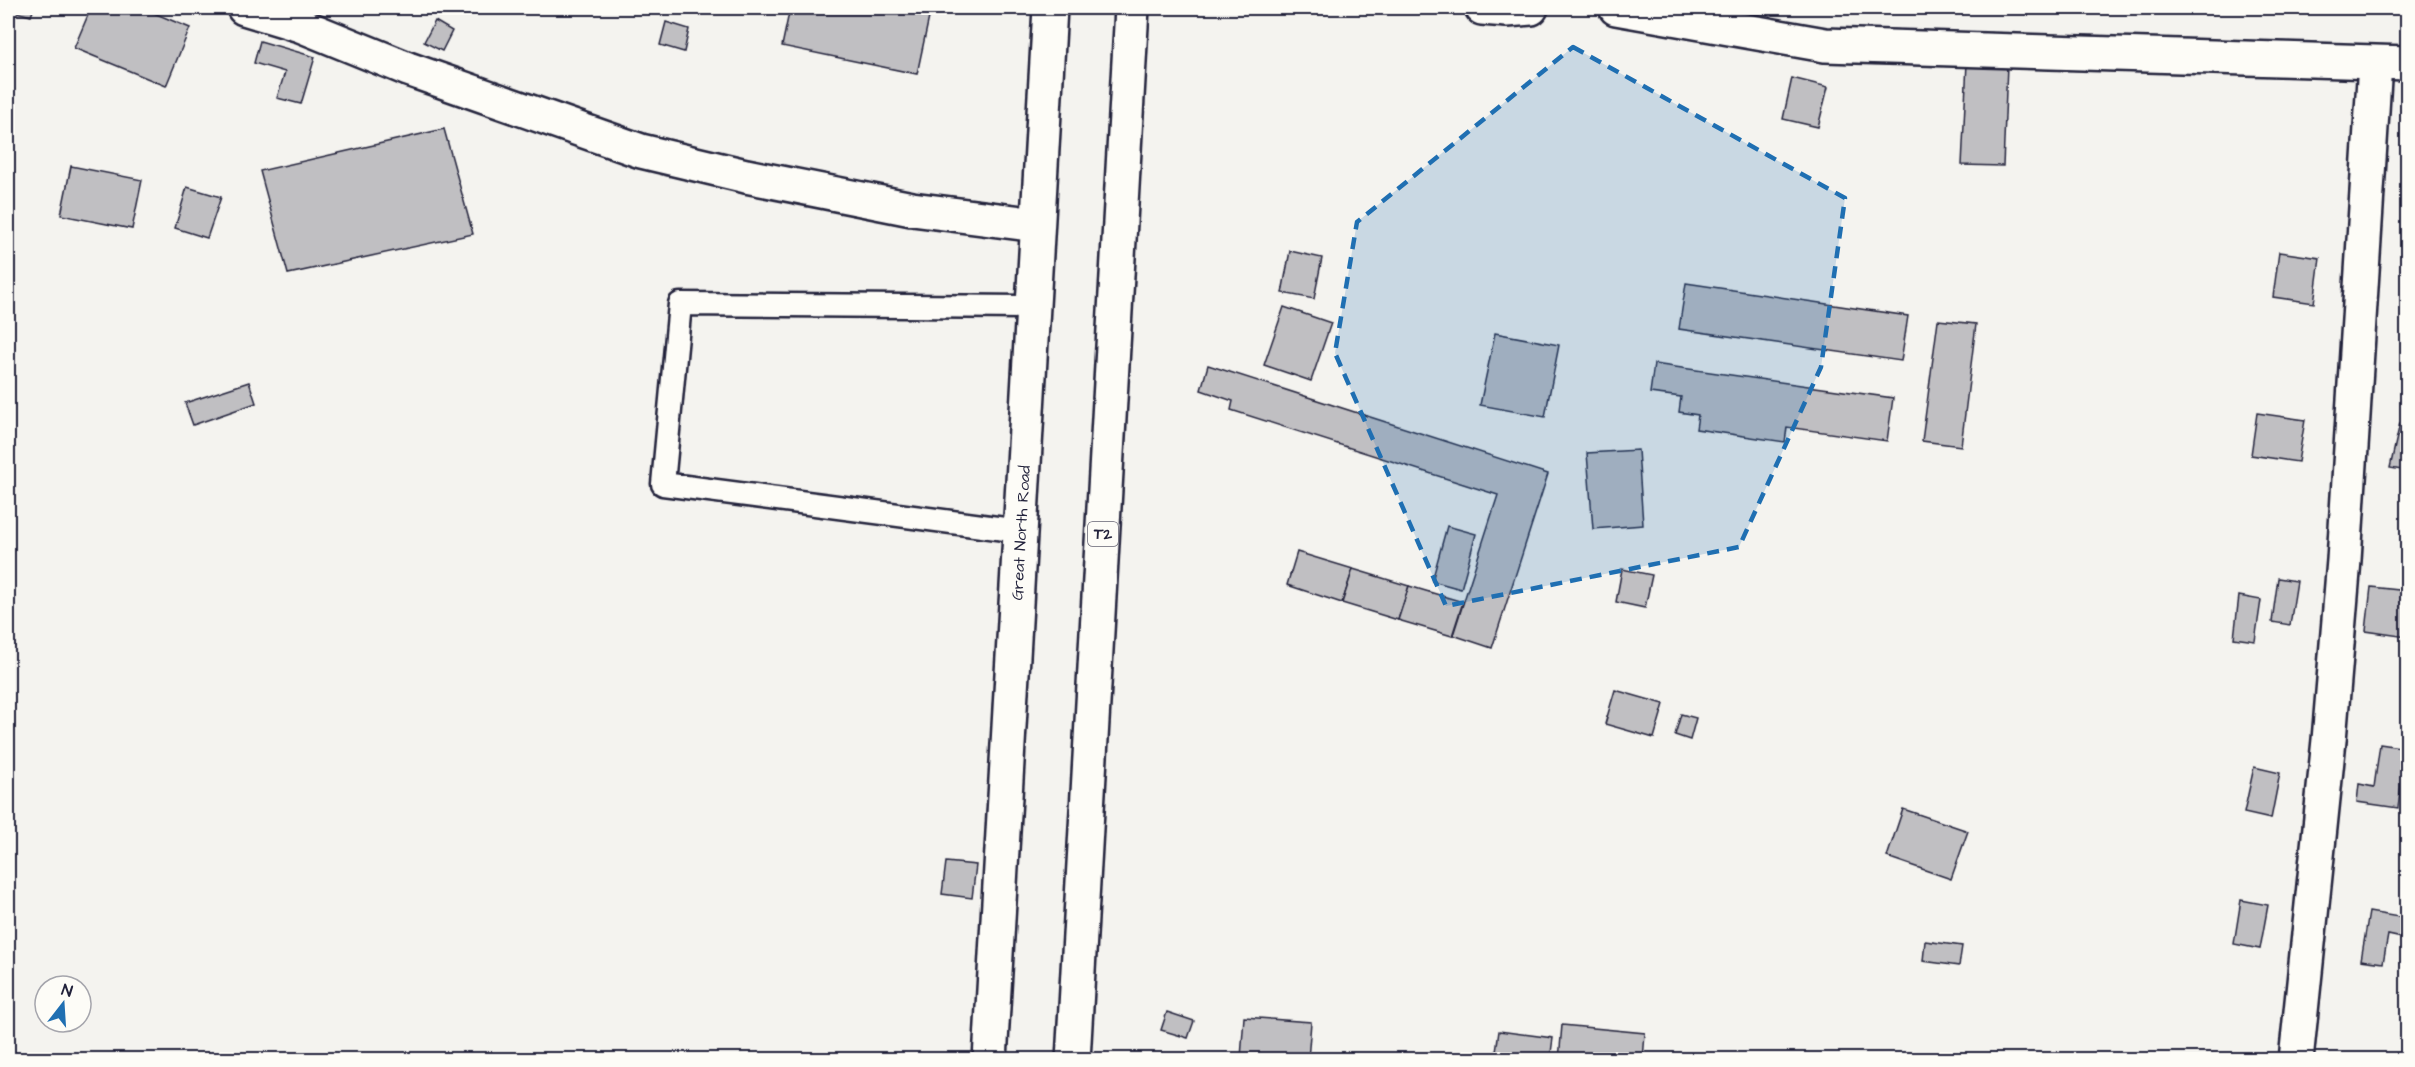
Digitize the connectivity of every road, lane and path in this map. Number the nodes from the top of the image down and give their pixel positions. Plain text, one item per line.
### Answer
1 (244, 8) edge
2 (1050, 8) edge
3 (1132, 8) edge
4 (1482, 8) edge
5 (1531, 8) edge
6 (1616, 8) edge
7 (2375, 63) junction
8 (2408, 63) edge
9 (1037, 225) junction
10 (1032, 307) junction
11 (1020, 531) junction
12 (990, 1059) edge
13 (1073, 1059) edge
14 (2296, 1059) edge

1 - 9 main road
2 - 9 main road, Great North Road
3 - 13 main road, T2
4 - 5 main road
6 - 7 main road
7 - 8 main road
7 - 14 main road
9 - 10 main road, Great North Road
10 - 11 main road, Great North Road
10 - 11 lane
11 - 12 main road, Great North Road

